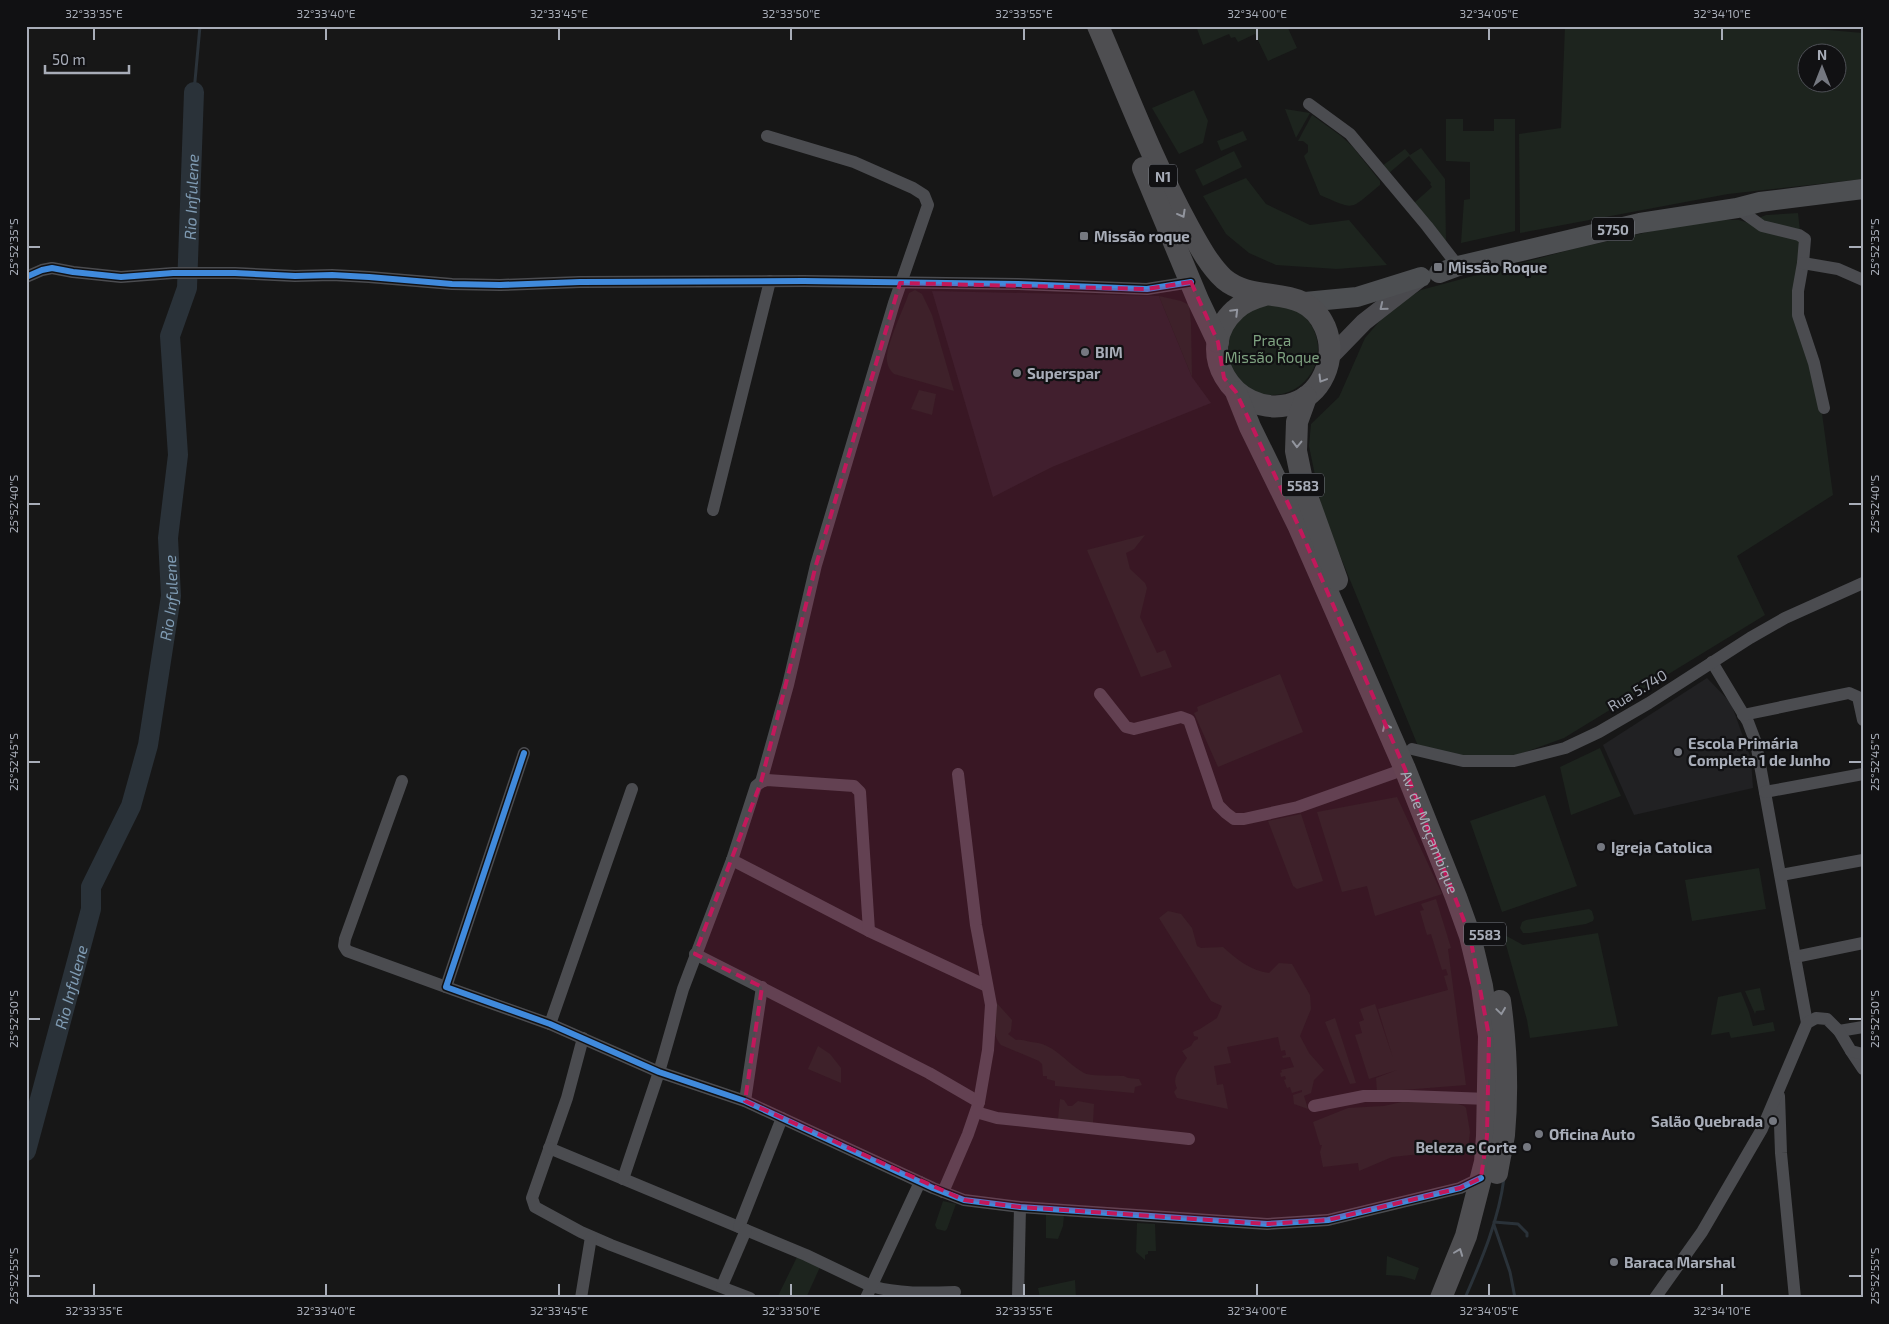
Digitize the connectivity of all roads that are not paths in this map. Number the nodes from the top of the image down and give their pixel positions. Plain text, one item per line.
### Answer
1 (1089, 26) edge
2 (1098, 26) edge
3 (1309, 104) dead end
4 (767, 136) dead end
5 (1863, 189) edge
6 (1737, 208) junction
7 (1803, 263) junction
8 (1458, 266) junction
9 (1430, 275) junction
10 (26, 277) edge
11 (1863, 280) edge
12 (770, 281) junction
13 (1191, 282) junction
14 (900, 283) junction
15 (1265, 295) junction
16 (1305, 302) junction
17 (1218, 342) junction
18 (1330, 357) junction
19 (1236, 392) junction
20 (1306, 397) junction
21 (1824, 408) dead end
22 (713, 510) dead end
23 (1863, 583) edge
24 (1712, 662) junction
25 (1100, 694) dead end
26 (1742, 715) junction
27 (1863, 720) edge
28 (1412, 748) junction
29 (524, 753) dead end
30 (1405, 770) junction
31 (958, 774) dead end
32 (1863, 774) edge
33 (402, 781) dead end
34 (761, 782) junction
35 (632, 789) dead end
36 (1765, 792) junction
37 (732, 860) junction
38 (1863, 860) edge
39 (1781, 875) junction
40 (869, 931) junction
41 (1863, 943) edge
42 (695, 954) junction
43 (1796, 957) junction
44 (987, 986) junction
45 (446, 987) junction
46 (762, 987) junction
47 (1806, 1023) junction
48 (550, 1024) junction
49 (1863, 1027) edge
50 (1839, 1030) junction
51 (583, 1038) junction
52 (1857, 1052) edge
53 (1863, 1069) edge
54 (659, 1072) junction
55 (1778, 1092) junction
56 (1488, 1099) junction
57 (745, 1101) junction
58 (1314, 1106) dead end
59 (977, 1107) junction
60 (782, 1118) junction
61 (1189, 1139) dead end
62 (549, 1148) junction
63 (1481, 1178) junction
64 (623, 1179) junction
65 (920, 1182) junction
66 (943, 1192) junction
67 (1020, 1208) junction
68 (742, 1229) junction
69 (591, 1237) junction
70 (722, 1286) junction
71 (871, 1286) junction
72 (955, 1292) dead end
73 (581, 1298) edge
74 (750, 1298) edge
75 (866, 1298) edge
76 (1018, 1298) edge
77 (1441, 1298) edge
78 (1458, 1298) edge
79 (1655, 1298) edge
80 (1795, 1298) edge

1 - 13 highway, N1
2 -> 15 highway, N1
3 - 8 street
4 - 14 street
5 - 6 main road, 5750
6 - 7 street
6 - 8 main road, 5750
7 - 11 street
7 - 21 street
8 - 9 main road, 5750
9 - 16 main road, 5750
9 -> 18 main road
10 - 12 street
12 - 14 street
12 - 22 street
13 - 14 street
13 - 17 highway, N1
14 - 34 street
15 - 16 highway, N1
17 -> 15 highway, N1
16 - 18 highway, N1
17 - 19 highway, N1
18 -> 20 highway, N1
19 - 20 highway, N1
30 -> 19 highway, Av. de Moçambique / 5583
20 -> 28 highway, Av. de Moçambique / 5583
23 - 24 street, Rua 5.740
24 - 26 street
24 - 28 street, Rua 5.740
25 - 30 street
26 - 27 street
26 - 36 street
28 -> 78 highway, Av. de Moçambique / 5583
29 - 45 street
30 - 56 highway, Av. de Moçambique / 5583
31 - 44 street
32 - 36 street
33 - 45 street
34 - 37 street
34 - 40 street
35 - 48 street
36 - 39 street
37 - 40 street
37 - 42 street
38 - 39 street
39 - 43 street
40 - 44 street
41 - 43 street
42 - 46 street
42 - 54 street
43 - 47 street
44 - 59 street
45 - 48 street
46 - 57 street
46 - 59 street
47 - 50 street
47 - 55 street
48 - 51 street
49 - 50 street
50 - 52 street
51 - 54 street
51 - 62 street
52 - 53 street
54 - 57 street
54 - 64 street
55 - 79 street
55 - 80 street
56 - 58 street
56 - 63 highway, Av. de Moçambique / 5583
57 - 60 street
59 - 61 street
59 - 66 street
60 - 65 street
60 - 68 street
62 - 64 street
62 - 69 street
63 - 67 street
77 -> 63 highway, Av. de Moçambique / 5583
64 - 68 street
65 - 66 street
65 - 71 street
66 - 67 street
67 - 76 street
68 - 70 street
68 - 71 street
69 - 70 street
69 - 73 street
70 - 74 street
71 - 72 street
71 - 75 street

